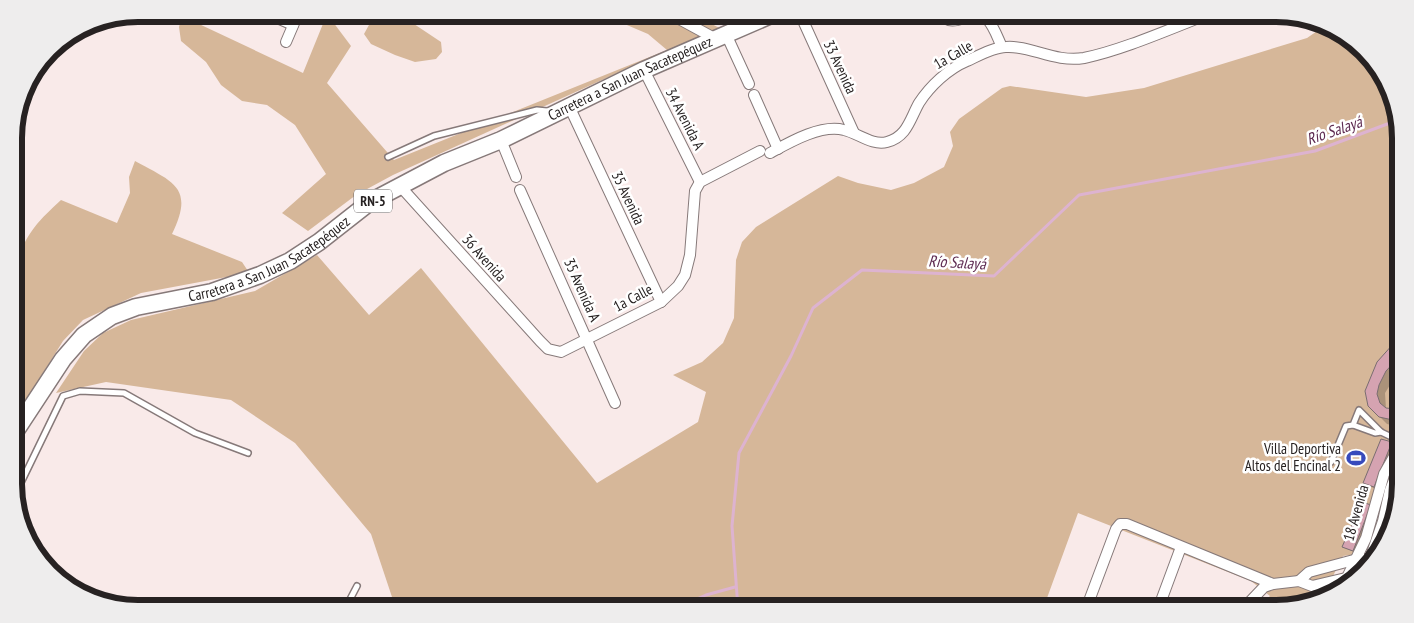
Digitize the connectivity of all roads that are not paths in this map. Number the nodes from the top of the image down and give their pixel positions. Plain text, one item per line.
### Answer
1 (286, 22) edge
2 (294, 22) edge
3 (689, 22) edge
4 (754, 22) edge
5 (804, 22) edge
6 (990, 22) edge
7 (1186, 22) edge
8 (293, 25) junction
9 (721, 36) junction
10 (286, 42) dead end
11 (1002, 47) junction
12 (644, 70) junction
13 (749, 84) dead end
14 (754, 95) dead end
15 (562, 109) junction
16 (854, 133) junction
17 (501, 140) junction
18 (770, 151) junction
19 (388, 157) dead end
20 (516, 177) dead end
21 (700, 182) junction
22 (400, 186) junction
23 (520, 190) dead end
24 (661, 302) junction
25 (587, 339) junction
26 (548, 349) joint
27 (615, 403) dead end
28 (22, 421) edge
29 (1353, 425) junction
30 (1381, 432) junction
31 (1392, 437) edge
32 (248, 453) dead end
33 (1392, 460) edge
34 (1332, 462) dead end
35 (22, 481) edge
36 (1392, 485) edge
37 (1375, 545) edge
38 (1181, 547) junction
39 (1366, 557) edge
40 (1358, 559) junction
41 (1354, 570) edge
42 (1344, 578) edge
43 (1299, 582) junction
44 (1273, 584) junction
45 (357, 586) dead end
46 (350, 600) edge
47 (1089, 600) edge
48 (1161, 600) edge
49 (1252, 600) edge

1 - 8 street
2 - 8 street
3 - 9 street
4 - 9 main road, Carretera a San Juan Sacatepéquez / RN-5
5 - 16 street, 33 Avenida
6 - 11 street
7 - 11 street, 1a Calle
8 - 10 street
9 - 12 main road, Carretera a San Juan Sacatepéquez / RN-5
9 - 13 street
11 - 16 street, 1a Calle
12 - 15 main road, Carretera a San Juan Sacatepéquez / RN-5
12 - 21 street, 34 Avenida A
14 - 18 street
15 - 17 main road, Carretera a San Juan Sacatepéquez / RN-5
15 - 19 lane
15 - 24 street, 35 Avenida
16 - 18 street, 1a Calle
17 - 20 street
17 - 22 main road, Carretera a San Juan Sacatepéquez / RN-5
18 - 21 street, 1a Calle
21 - 24 street, 1a Calle
22 - 26 street, 36 Avenida
22 - 28 main road, Carretera a San Juan Sacatepéquez / RN-5
23 - 25 street, 35 Avenida A
24 - 25 street, 1a Calle
25 - 26 street, 1a Calle
25 - 27 street, 35 Avenida A
29 - 30 lane
29 - 30 lane
29 - 34 lane
30 - 31 lane
32 - 35 lane
33 - 40 street, 18 Avenida
36 - 37 street, 18 Avenida
38 - 44 street
38 - 47 street
38 - 48 street
39 - 40 street
40 - 41 street, 18 Avenida
40 - 43 street
42 - 43 street
43 - 44 street
44 - 49 street
45 - 46 lane

